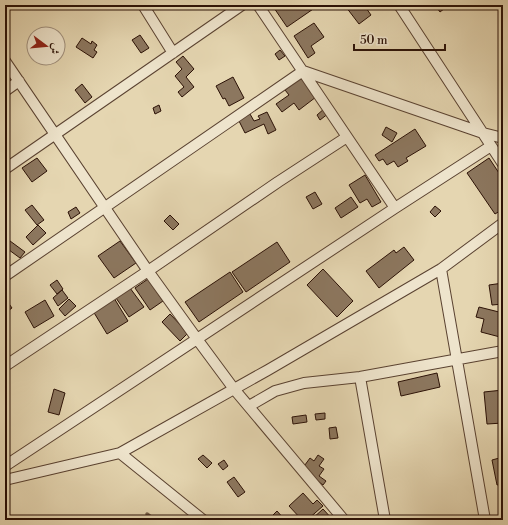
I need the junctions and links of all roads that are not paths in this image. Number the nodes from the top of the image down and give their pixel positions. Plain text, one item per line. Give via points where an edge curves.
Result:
1 (143, 5) edge
2 (242, 5) edge
3 (258, 5) edge
4 (399, 5) edge
5 (173, 53) junction
6 (5, 61) edge
7 (303, 71) junction
8 (19, 80) junction
9 (5, 91) edge
10 (482, 133) junction
11 (54, 134) junction
12 (347, 137) junction
13 (503, 138) edge
14 (491, 146) junction
15 (503, 164) edge
16 (5, 169) edge
17 (104, 207) junction
18 (395, 208) junction
19 (503, 223) edge
20 (440, 269) junction
21 (148, 271) junction
22 (5, 276) edge
23 (197, 339) junction
24 (503, 352) edge
25 (457, 359) junction
26 (5, 366) edge
27 (360, 376) junction
28 (234, 389) junction
29 (249, 406) junction
30 (120, 453) junction
31 (5, 466) edge
32 (5, 480) edge
33 (203, 520) edge
34 (344, 520) edge
35 (385, 520) edge
36 (485, 520) edge

1 - 5 street
2 - 5 street
3 - 7 street
4 - 10 street
5 - 11 street
6 - 8 street
7 - 10 street
7 - 12 street
7 - 17 street
8 - 9 street
8 - 11 street
10 - 13 street
10 - 14 street
11 - 16 street
11 - 17 street
12 - 18 street
12 - 21 street
14 - 15 street
14 - 18 street
17 - 21 street
17 - 22 street
18 - 23 street
19 - 20 street
20 - 25 street
20 - 28 street
21 - 23 street
21 - 26 street
23 - 28 street
23 - 31 street
24 - 25 street
25 - 27 street
25 - 36 street
27 - 29 street via 304,383 275,391
27 - 35 street
28 - 29 street
28 - 30 street
29 - 34 street
30 - 32 street
30 - 33 street

